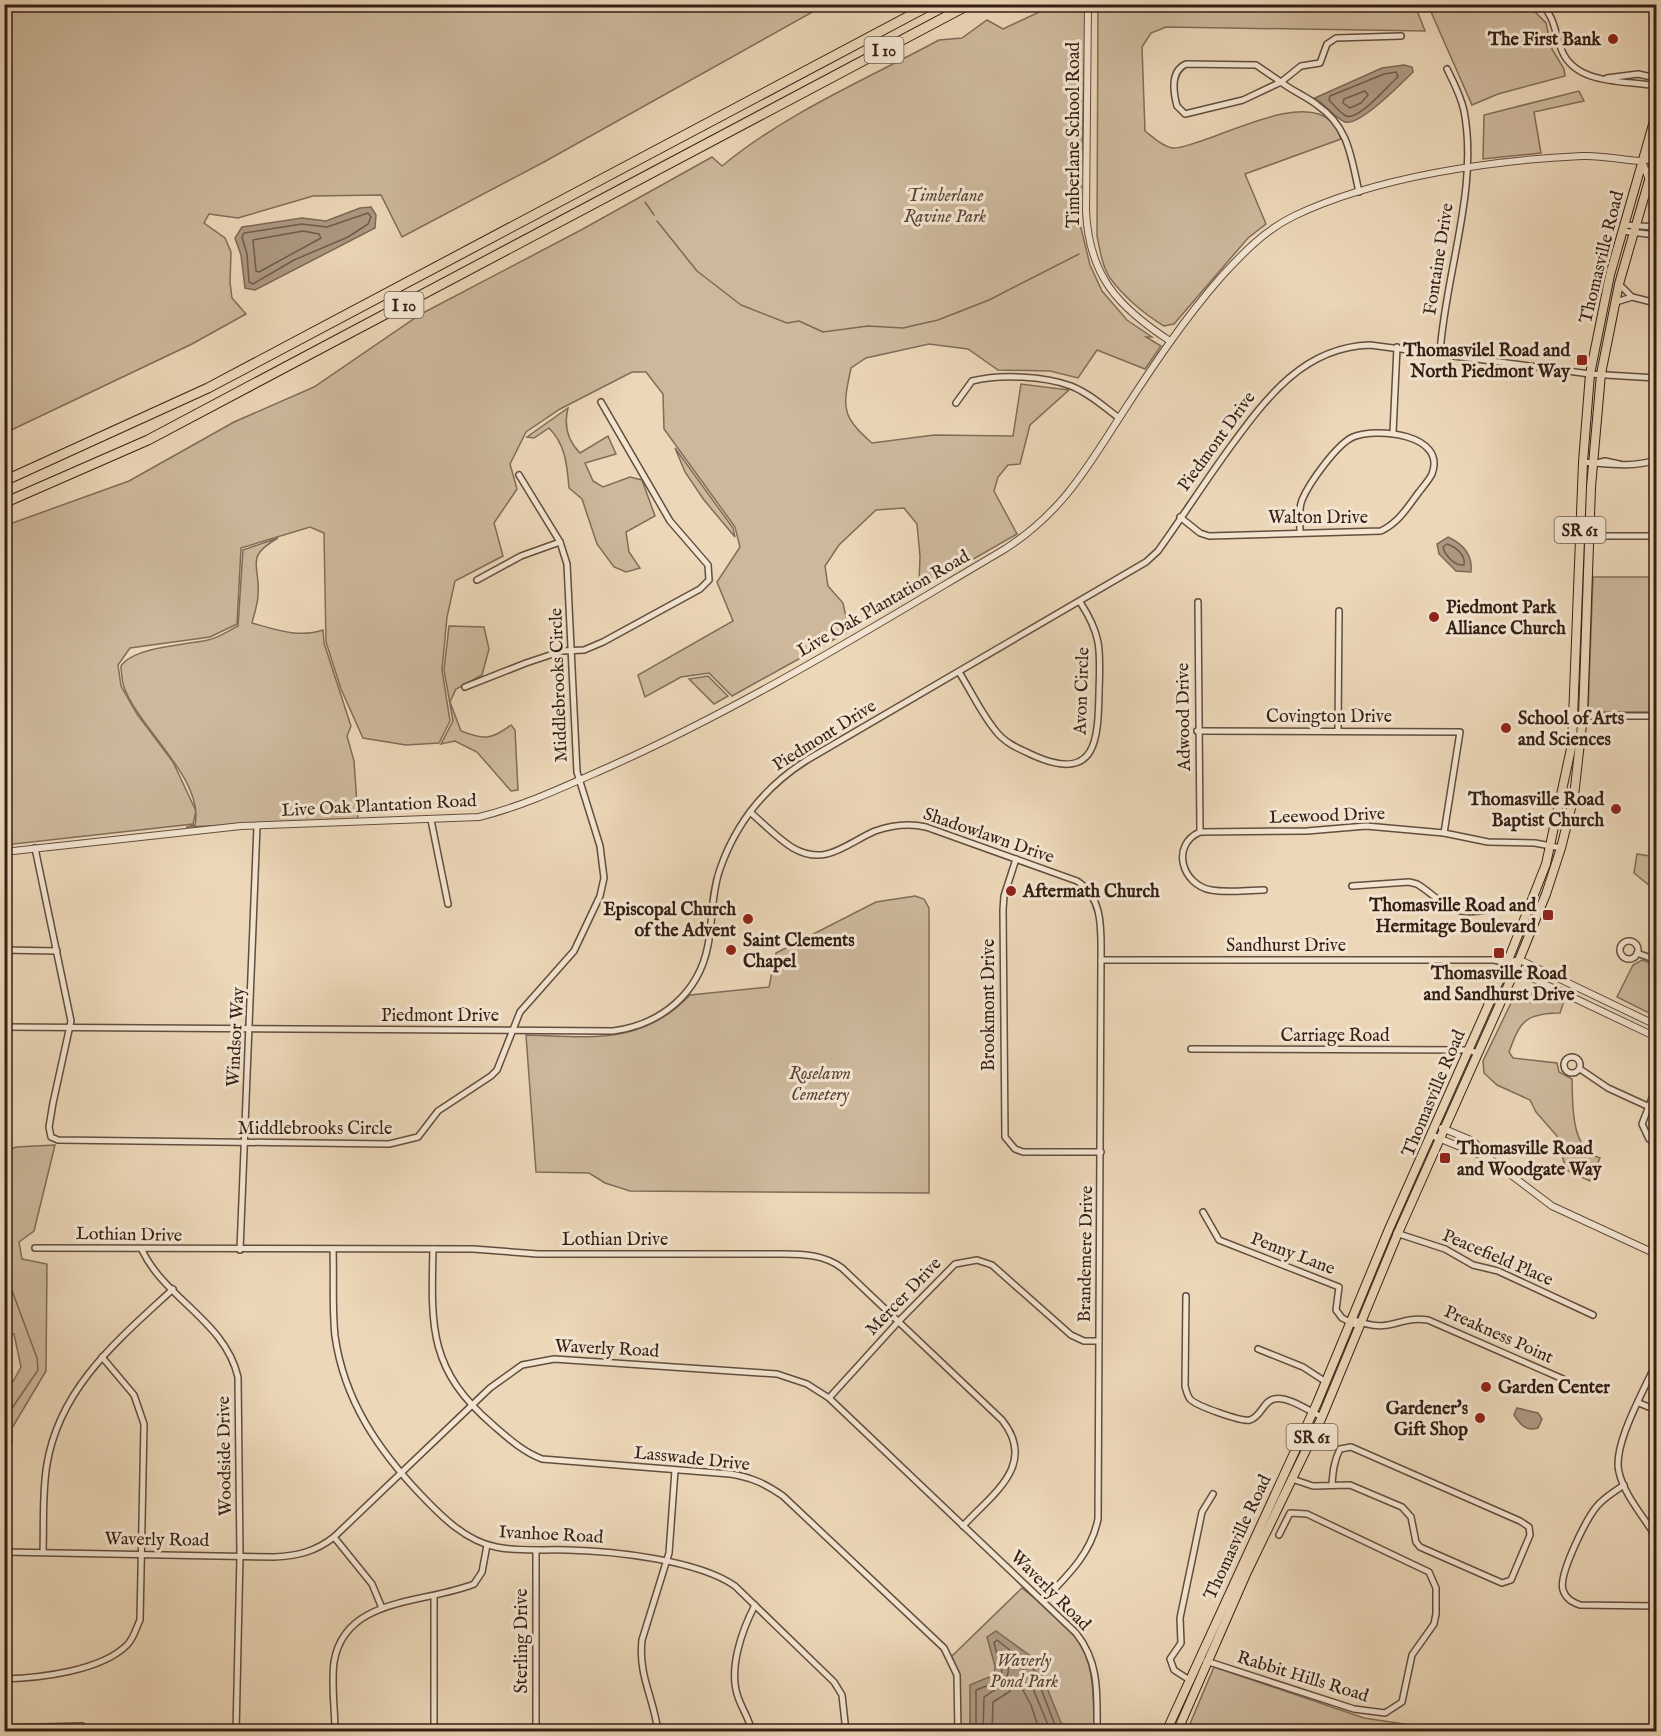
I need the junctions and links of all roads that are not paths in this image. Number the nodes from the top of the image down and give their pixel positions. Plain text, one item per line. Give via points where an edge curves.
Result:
1 (932, 4) edge
2 (970, 4) edge
3 (1088, 4) edge
4 (1542, 4) edge
5 (1401, 36) dead end
6 (1448, 69) dead end
7 (1606, 78) junction
8 (1656, 78) edge
9 (1281, 82) junction
10 (1656, 86) edge
11 (1656, 114) edge
12 (1656, 154) edge
13 (1642, 161) junction
14 (1466, 170) junction
15 (1649, 180) junction
16 (1359, 192) junction
17 (1656, 227) edge
18 (1623, 228) junction
19 (1633, 230) junction
20 (1656, 235) edge
21 (1619, 284) junction
22 (1632, 297) junction
23 (1604, 299) junction
24 (1616, 302) junction
25 (1656, 303) edge
26 (1170, 341) junction
27 (1397, 347) junction
28 (1440, 353) junction
29 (1590, 374) junction
30 (1601, 374) junction
31 (1656, 378) edge
32 (601, 402) dead end
33 (956, 403) dead end
34 (1119, 418) junction
35 (1393, 433) junction
36 (1656, 459) edge
37 (1583, 462) junction
38 (1595, 463) junction
39 (519, 475) dead end
40 (4, 481) edge
41 (4, 503) edge
42 (1180, 517) junction
43 (1300, 532) junction
44 (1579, 536) junction
45 (1590, 536) junction
46 (1656, 536) edge
47 (560, 542) junction
48 (477, 580) dead end
49 (1578, 585) junction
50 (1588, 585) junction
51 (1080, 602) junction
52 (1198, 603) dead end
53 (1339, 611) dead end
54 (1577, 645) junction
55 (1586, 645) junction
56 (571, 650) junction
57 (959, 672) junction
58 (465, 687) dead end
59 (1574, 716) junction
60 (1584, 716) junction
61 (1656, 716) edge
62 (1197, 731) junction
63 (1338, 731) junction
64 (579, 780) junction
65 (750, 812) junction
66 (431, 820) junction
67 (257, 826) junction
68 (1200, 832) junction
69 (1444, 833) junction
70 (1551, 846) junction
71 (34, 848) junction
72 (1561, 848) junction
73 (4, 852) edge
74 (1016, 859) junction
75 (1352, 886) dead end
76 (1264, 890) dead end
77 (1089, 892) joint
78 (448, 904) dead end
79 (1530, 909) junction
80 (4, 951) edge
81 (57, 951) junction
82 (1637, 953) dead end
83 (1101, 960) junction
84 (1520, 960) junction
85 (1656, 960) edge
86 (1507, 963) junction
87 (1515, 970) junction
88 (1656, 1025) edge
89 (4, 1027) edge
90 (71, 1027) junction
91 (249, 1029) junction
92 (511, 1030) junction
93 (1656, 1037) edge
94 (1191, 1050) dead end
95 (1467, 1050) junction
96 (1478, 1053) junction
97 (1580, 1069) dead end
98 (1656, 1088) edge
99 (1648, 1107) junction
100 (1656, 1110) edge
101 (1436, 1125) junction
102 (1445, 1129) junction
103 (1431, 1135) junction
104 (1441, 1139) junction
105 (245, 1143) junction
106 (1656, 1144) edge
107 (1101, 1152) junction
108 (1490, 1159) junction
109 (1203, 1212) dead end
110 (1389, 1229) junction
111 (1398, 1233) junction
112 (34, 1248) dead end
113 (333, 1249) junction
114 (433, 1249) junction
115 (142, 1250) junction
116 (240, 1250) junction
117 (1656, 1254) edge
118 (172, 1288) junction
119 (1186, 1296) dead end
120 (1593, 1315) dead end
121 (898, 1322) junction
122 (1355, 1322) junction
123 (1099, 1341) junction
124 (1258, 1349) dead end
125 (102, 1357) junction
126 (1656, 1363) edge
127 (1563, 1379) dead end
128 (1326, 1382) junction
129 (829, 1398) junction
130 (1639, 1403) junction
131 (471, 1406) junction
132 (1656, 1410) edge
133 (1313, 1413) junction
134 (1322, 1417) junction
135 (675, 1470) junction
136 (400, 1473) junction
137 (1283, 1474) junction
138 (1292, 1479) junction
139 (1332, 1484) junction
140 (1624, 1485) junction
141 (1213, 1494) dead end
142 (963, 1526) junction
143 (1279, 1535) dead end
144 (334, 1537) junction
145 (1254, 1537) junction
146 (1656, 1537) edge
147 (1262, 1541) junction
148 (487, 1545) junction
149 (536, 1550) junction
150 (4, 1551) edge
151 (43, 1552) junction
152 (142, 1554) junction
153 (240, 1556) junction
154 (667, 1563) junction
155 (434, 1596) junction
156 (1227, 1596) junction
157 (1235, 1600) junction
158 (1043, 1601) junction
159 (755, 1605) junction
160 (1656, 1606) edge
161 (382, 1608) junction
162 (1199, 1658) junction
163 (1208, 1661) junction
164 (4, 1679) edge
165 (1190, 1680) junction
166 (1198, 1684) junction
167 (82, 1726) dead end
168 (4, 1728) edge
169 (236, 1731) edge
170 (335, 1731) edge
171 (434, 1731) edge
172 (536, 1731) edge
173 (658, 1731) edge
174 (752, 1731) edge
175 (846, 1731) edge
176 (958, 1731) edge
177 (1097, 1731) edge
178 (1166, 1731) edge
179 (1177, 1731) edge

1 - 40 highway, I 10 via 208,388
2 - 41 highway, I 10 via 148,440
3 - 26 street, Timberlane School Road via 1086,211 1092,252 1118,300 1133,316
4 - 7 street via 1552,18 1567,60 1581,72
5 - 9 street via 1336,38 1327,44 1320,63 1301,66
6 - 14 street, Fontaine Drive via 1463,109
7 - 8 street via 1638,74
7 - 10 street via 1617,83
9 - 9 street via 1256,65 1186,64 1175,76 1175,100 1182,113 1193,114 1263,93
9 - 16 street via 1318,105 1341,128 1348,141
11 - 13 main road, Thomasville Road / SR 61
12 - 13 street
12 - 15 main road, Thomasville Road / SR 61
13 - 14 street, Live Oak Plantation Road via 1572,157
13 - 15 street
13 - 18 main road, Thomasville Road / SR 61
14 - 16 street, Live Oak Plantation Road
14 - 28 street, Fontaine Drive
15 - 19 main road, Thomasville Road / SR 61
16 - 26 street, Live Oak Plantation Road via 1301,213 1269,231 1227,270
17 - 19 street
18 - 19 street
18 - 23 main road, Thomasville Road / SR 61
19 - 20 street
19 - 21 main road, Thomasville Road / SR 61
21 - 22 street
21 - 24 main road, Thomasville Road / SR 61
22 - 24 street
22 - 25 street
23 - 24 main road
23 - 29 main road, Thomasville Road / SR 61
24 - 30 main road, Thomasville Road / SR 61
26 - 34 street, Live Oak Plantation Road
27 - 28 street, Piedmont Drive
27 - 35 street
27 - 42 street, Piedmont Drive via 1343,349 1311,362 1286,379 1258,408
28 - 29 street, Piedmont Drive
29 - 30 street, Piedmont Drive
29 - 37 main road, Thomasville Road / SR 61
30 - 31 street, Piedmont Drive
30 - 38 main road, Thomasville Road / SR 61
32 - 56 street via 670,521 704,559 710,576 700,590 622,633 584,650
33 - 34 street via 972,381 1040,380 1071,386
34 - 64 street, Live Oak Plantation Road via 1066,498 1019,540 728,710
35 - 43 street via 1356,436 1344,442 1302,502
35 - 43 street, Walton Drive via 1420,441 1431,455 1432,471 1400,518 1381,531
36 - 38 street via 1638,465
37 - 38 street
37 - 44 main road, Thomasville Road / SR 61
38 - 45 main road, Thomasville Road / SR 61
39 - 47 street, Middlebrooks Circle
42 - 43 street, Walton Drive via 1204,535
42 - 51 street, Piedmont Drive via 1154,556
44 - 45 street
44 - 49 main road, Thomasville Road / SR 61
45 - 46 street
45 - 50 main road, Thomasville Road / SR 61
47 - 48 street via 521,556
47 - 56 street, Middlebrooks Circle via 569,578
49 - 50 main road
49 - 54 main road, Thomasville Road / SR 61
50 - 55 main road, Thomasville Road / SR 61
51 - 57 street, Piedmont Drive
51 - 57 street, Avon Circle via 1095,628 1100,658 1097,735 1092,751 1079,762 1051,762 1008,743 996,732
52 - 62 street, Adwood Drive
53 - 63 street
54 - 55 main road
54 - 59 main road, Thomasville Road / SR 61
55 - 60 main road, Thomasville Road / SR 61
56 - 58 street
56 - 64 street, Middlebrooks Circle
57 - 65 street, Piedmont Drive via 792,770
59 - 60 street
59 - 70 main road, Thomasville Road / SR 61
60 - 61 street
60 - 72 main road, Thomasville Road / SR 61 via 1574,796
62 - 63 street, Covington Drive
62 - 68 street, Adwood Drive
63 - 69 street, Covington Drive via 1460,732
64 - 66 street, Live Oak Plantation Road via 488,814
64 - 92 street, Middlebrooks Circle via 601,853 604,878 600,896 574,951 524,1006
65 - 74 street, Shadowlawn Drive via 794,848 814,855 835,854 877,831 908,825 926,827
65 - 92 street, Piedmont Drive via 719,870 701,968 677,1003 654,1019 623,1029
66 - 67 street, Live Oak Plantation Road
66 - 78 street
67 - 71 street, Live Oak Plantation Road
67 - 91 street, Windsor Way
68 - 69 street, Leewood Drive via 1366,826
68 - 76 street via 1188,841 1182,855 1182,865 1191,878 1210,890
69 - 70 street, Leewood Drive via 1488,842
70 - 72 street, Leewood Drive
70 - 79 main road, Thomasville Road / SR 61
71 - 73 street, Live Oak Plantation Road
71 - 81 street, Middlebrooks Circle
72 - 84 main road, Thomasville Road / SR 61
74 - 77 street, Shadowlawn Drive via 1077,881
74 - 107 street, Brookmont Drive via 1003,910 1003,1129 1008,1143 1023,1152
75 - 79 street via 1409,882 1460,910 1480,911 1510,903
77 - 83 street, Brandemere Drive via 1098,908
79 - 86 main road, Thomasville Road / SR 61
80 - 81 street
81 - 90 street, Middlebrooks Circle
82 - 85 street
83 - 86 street, Sandhurst Drive
83 - 107 street, Brandemere Drive
84 - 86 street
84 - 87 main road, Thomasville Road / SR 61
84 - 88 street
86 - 87 street
86 - 95 main road, Thomasville Road / SR 61
87 - 93 street
87 - 96 main road, Thomasville Road / SR 61
89 - 90 street, Piedmont Drive
90 - 91 street, Piedmont Drive
90 - 105 street, Middlebrooks Circle via 53,1103 49,1127 52,1138 128,1143
91 - 92 street, Piedmont Drive
91 - 105 street, Windsor Way
92 - 105 street, Middlebrooks Circle via 500,1065 491,1076 438,1111 415,1139 389,1144
94 - 95 street, Carriage Road
95 - 96 street, Carriage Road
95 - 101 main road, Thomasville Road / SR 61
96 - 102 main road, Thomasville Road / SR 61
97 - 99 street
98 - 99 street
99 - 100 street
99 - 106 street via 1642,1124
101 - 102 street
101 - 103 main road, Thomasville Road / SR 61
102 - 104 main road, Thomasville Road / SR 61
102 - 108 street via 1473,1141
103 - 104 street
103 - 110 main road, Thomasville Road / SR 61
104 - 108 street
104 - 111 main road, Thomasville Road / SR 61
105 - 116 street, Windsor Way
107 - 123 street, Brandemere Drive
108 - 117 street via 1552,1206
109 - 122 street, Penny Lane via 1219,1240 1339,1287 1336,1310 1342,1318
110 - 111 street, Peacefield Place
110 - 122 main road, Thomasville Road / SR 61
111 - 120 street, Peacefield Place via 1445,1249 1473,1265 1498,1271
111 - 122 main road, Thomasville Road / SR 61
112 - 115 street, Lothian Drive
113 - 114 street, Lothian Drive
113 - 116 street, Lothian Drive
113 - 136 street, Ivanhoe Road via 335,1335 346,1380 373,1439
114 - 121 street, Lothian Drive via 538,1254 808,1255 842,1268
114 - 131 street, Lasswade Drive via 436,1341 442,1364
115 - 116 street, Lothian Drive
115 - 118 street, Woodside Drive
118 - 125 street
118 - 153 street, Woodside Drive via 212,1328 235,1367
119 - 133 street via 1185,1386 1190,1398 1245,1420 1254,1418 1265,1404 1275,1399
121 - 123 street, Mercer Drive via 955,1264 976,1260 999,1269 1078,1340
121 - 129 street, Mercer Drive
121 - 142 street, Lothian Drive via 1002,1420 1014,1440 1017,1453 1013,1469
122 - 127 street, Preakness Point via 1384,1327 1411,1319 1428,1320
122 - 128 main road, Thomasville Road / SR 61
122 - 134 main road, Thomasville Road / SR 61
123 - 158 street, Brandemere Drive via 1096,1528 1080,1561
124 - 128 street via 1303,1367
125 - 151 street via 73,1394 56,1428 46,1467
125 - 152 street via 134,1395 144,1424
126 - 130 street
128 - 133 main road, Thomasville Road / SR 61
129 - 131 street, Waverly Road via 807,1384 777,1374 554,1359 512,1370
129 - 142 street, Waverly Road
130 - 132 street
130 - 140 street via 1618,1454 1618,1472
131 - 135 street, Lasswade Drive via 517,1445 542,1459
131 - 136 street, Waverly Road
133 - 134 street
133 - 137 main road, Thomasville Road / SR 61
134 - 138 main road, Thomasville Road / SR 61
135 - 154 street
135 - 176 street, Lasswade Drive via 751,1478 770,1486 792,1504 944,1648 957,1675
136 - 144 street, Waverly Road
136 - 148 street, Ivanhoe Road via 446,1520
137 - 138 main road
137 - 145 main road, Thomasville Road / SR 61
138 - 139 street via 1313,1486
138 - 147 main road, Thomasville Road / SR 61
139 - 139 street via 1350,1485 1402,1507 1411,1517 1420,1547 1502,1583 1511,1580 1530,1535 1529,1527 1520,1521 1351,1447 1340,1449
140 - 146 street
140 - 160 street via 1603,1500 1588,1519 1563,1576 1563,1591 1569,1600 1580,1605
141 - 165 street via 1202,1512 1180,1618 1181,1643 1170,1659 1174,1670
142 - 158 street, Waverly Road
143 - 163 street, Rabbit Hills Road via 1290,1513 1307,1515 1429,1572 1436,1588 1437,1614 1412,1655 1402,1702 1385,1713 1354,1709
144 - 153 street, Waverly Road via 298,1555
144 - 161 street via 372,1584
145 - 147 main road
145 - 156 main road, Thomasville Road / SR 61
147 - 157 main road, Thomasville Road / SR 61
148 - 149 street, Ivanhoe Road
148 - 155 street via 477,1582
149 - 154 street, Ivanhoe Road via 603,1551
149 - 172 street, Sterling Drive
150 - 151 street, Waverly Road
151 - 152 street, Waverly Road
152 - 153 street, Waverly Road
152 - 164 street via 140,1620 126,1645 116,1654 65,1672
153 - 169 street, Woodside Drive
154 - 159 street, Ivanhoe Road via 718,1575
154 - 173 street via 640,1654
155 - 161 street
155 - 171 street
156 - 157 main road
156 - 162 main road, Thomasville Road / SR 61
157 - 163 main road, Thomasville Road / SR 61
158 - 177 street, Waverly Road via 1091,1654 1097,1680
159 - 174 street via 738,1651 736,1672 737,1695
159 - 175 street, Ivanhoe Road via 834,1682 842,1695
161 - 170 street via 347,1630 339,1647 334,1663
162 - 163 street, Rabbit Hills Road
162 - 165 main road, Thomasville Road / SR 61
163 - 166 main road, Thomasville Road / SR 61
165 - 166 street
165 - 178 main road, Thomasville Road / SR 61
166 - 179 main road, Thomasville Road / SR 61
167 - 168 street

